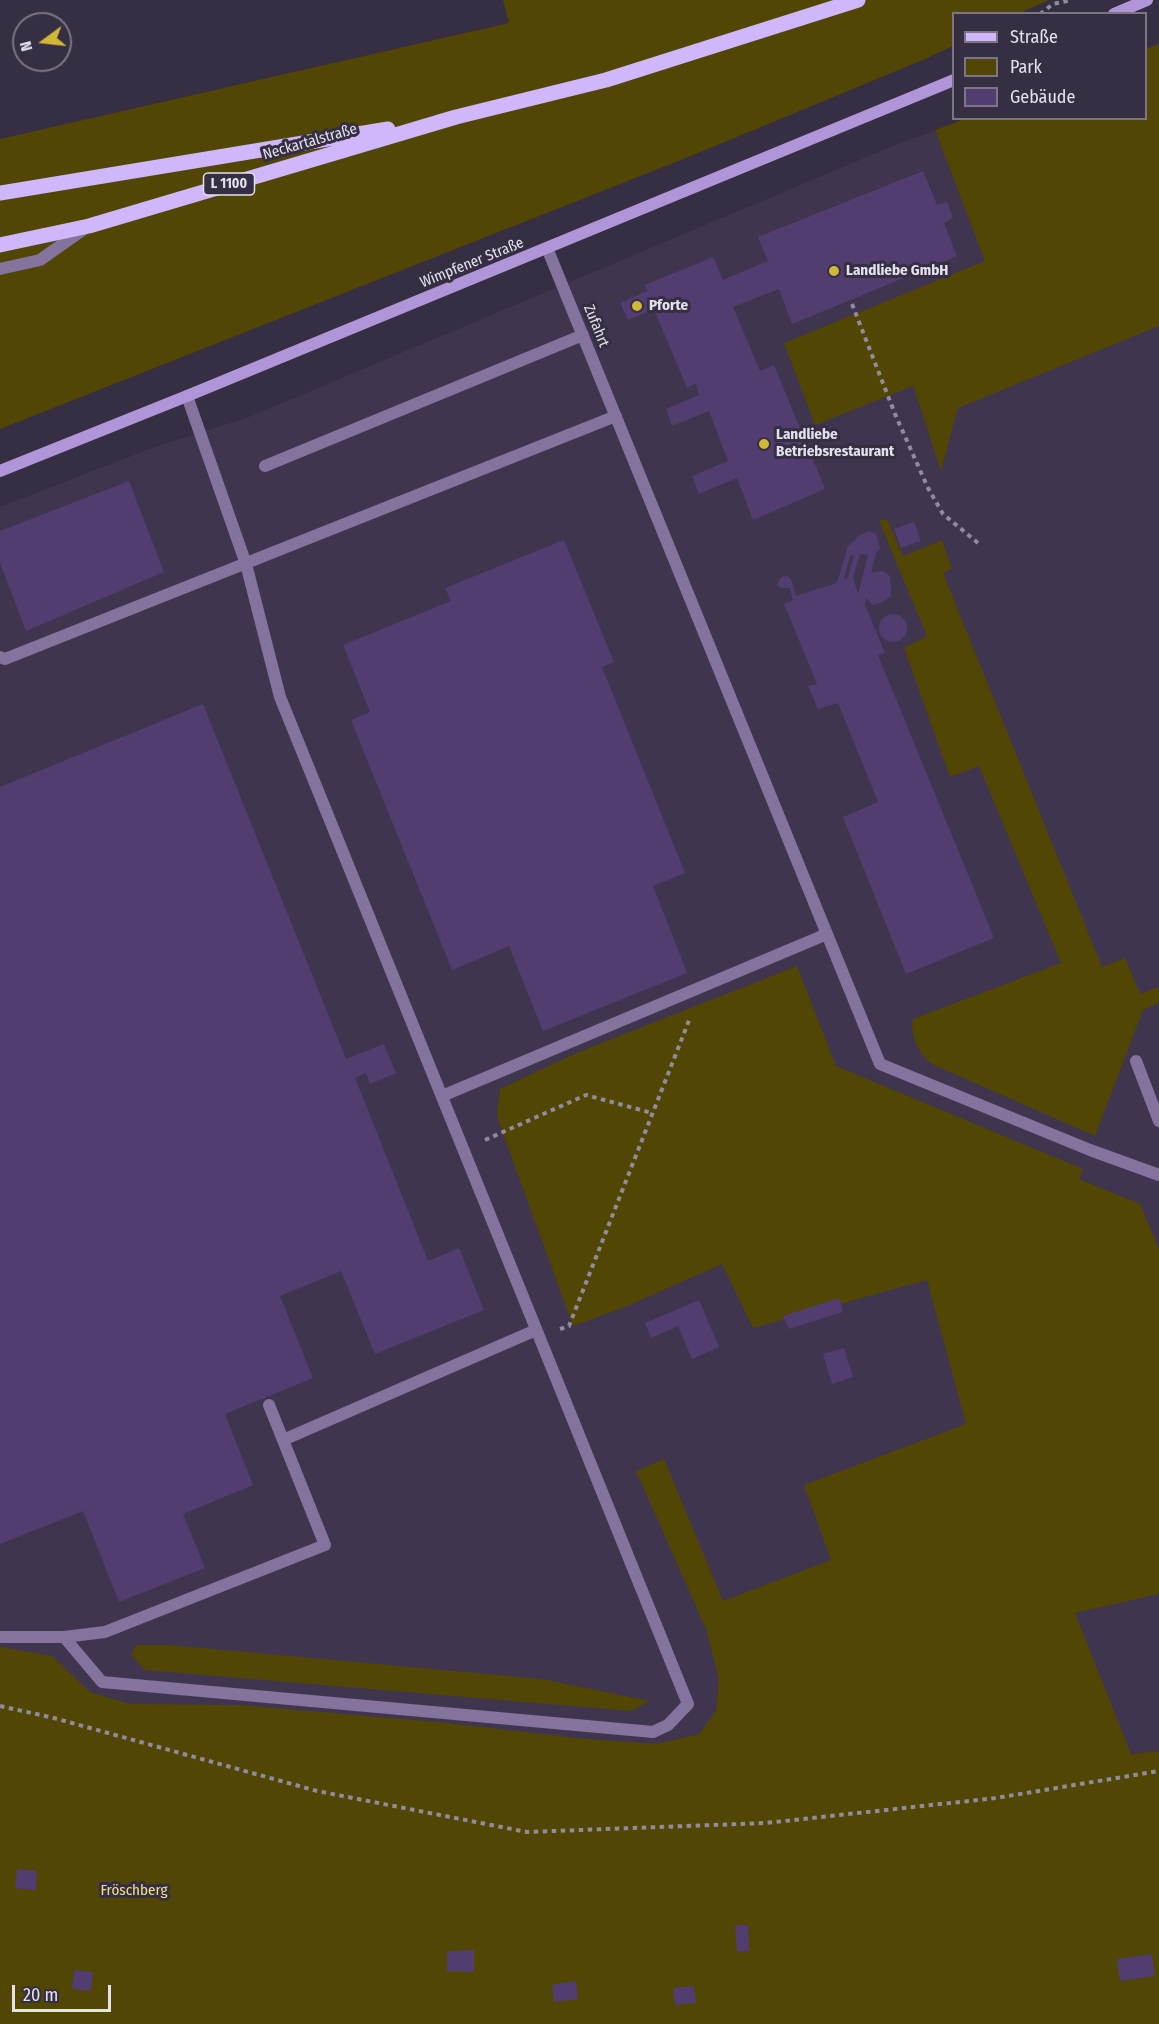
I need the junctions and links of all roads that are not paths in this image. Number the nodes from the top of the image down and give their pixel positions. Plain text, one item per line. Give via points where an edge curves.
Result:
1 (858, 0) edge
2 (1147, 0) edge
3 (1119, 12) edge
4 (952, 81) edge
5 (456, 117) junction
6 (0, 193) edge
7 (89, 225) junction
8 (0, 245) edge
9 (547, 248) junction
10 (0, 269) edge
11 (583, 336) junction
12 (188, 396) junction
13 (616, 416) junction
14 (265, 466) dead end
15 (0, 471) edge
16 (246, 564) junction
17 (0, 657) edge
18 (827, 934) junction
19 (1136, 1061) dead end
20 (441, 1096) junction
21 (1159, 1121) edge
22 (1159, 1175) edge
23 (537, 1333) junction
24 (269, 1405) dead end
25 (283, 1440) junction
26 (0, 1637) edge
27 (64, 1637) junction

1 - 5 main road, Neckartalstraße / L 1100 via 606,80
2 - 3 street
4 - 9 street, Wimpfener Straße
5 - 6 main road, Neckartalstraße / L 1100
5 - 7 main road, Neckartalstraße / L 1100
7 - 8 main road, Neckartalstraße / L 1100
7 - 10 lane via 40,260
9 - 11 lane, Zufahrt
9 - 12 street, Wimpfener Straße
11 - 13 lane, Zufahrt
11 - 14 lane
12 - 15 street, Wimpfener Straße
12 - 16 lane
13 - 16 lane
13 - 18 lane, Zufahrt
16 - 17 lane via 5,659
16 - 20 lane via 280,697
18 - 20 lane
18 - 22 lane, Zufahrt via 880,1064
19 - 21 lane
20 - 23 lane
23 - 25 lane
23 - 27 lane via 688,1704 668,1725 653,1732 102,1682
24 - 25 lane
25 - 27 lane via 325,1545 105,1632
26 - 27 lane

